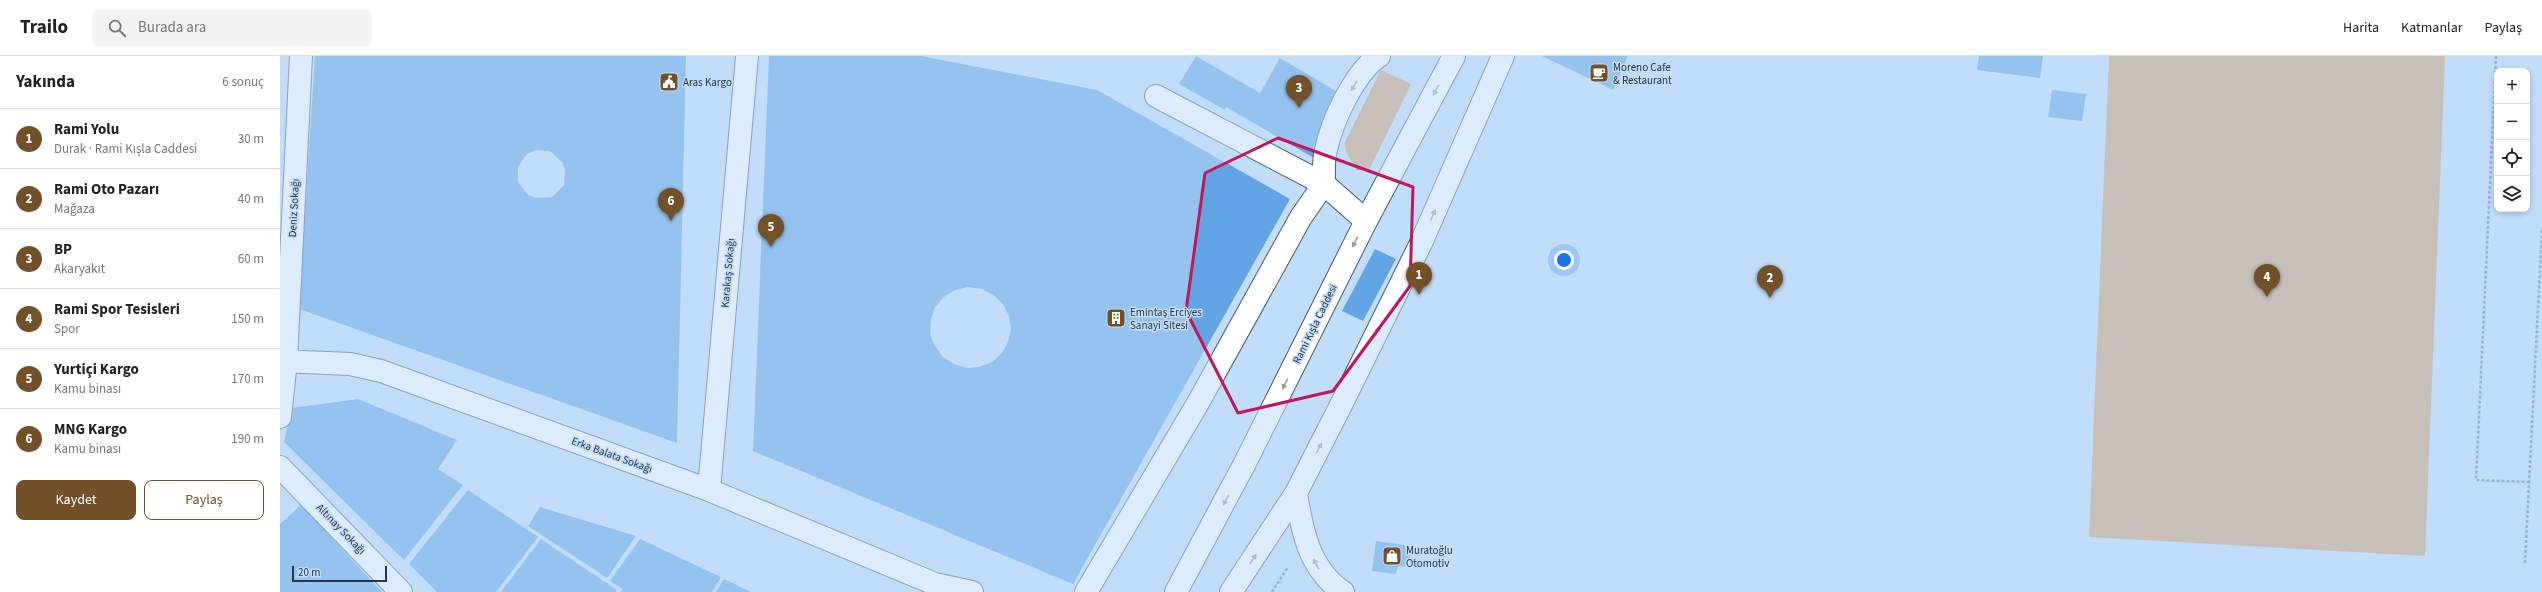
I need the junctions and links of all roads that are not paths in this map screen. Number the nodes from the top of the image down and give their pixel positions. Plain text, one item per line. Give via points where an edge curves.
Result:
1 (301, 56) edge
2 (747, 56) edge
3 (1379, 56) edge
4 (1454, 56) edge
5 (1503, 56) edge
6 (1156, 96) dead end
7 (1324, 184) junction
8 (1366, 221) junction
9 (283, 361) edge
10 (280, 417) edge
11 (280, 467) edge
12 (709, 490) junction
13 (1296, 493) junction
14 (941, 588) edge
15 (401, 592) edge
16 (972, 592) edge
17 (1086, 592) edge
18 (1176, 592) edge
19 (1231, 592) edge
20 (1343, 592) edge

1 - 9 street, Deniz Sokağı
2 - 12 street, Karakaş Sokağı
3 -> 7 street via 1355,83 1336,116 1326,150
4 -> 8 street, Rami Kışla Caddesi
13 -> 5 street via 1421,243
6 - 7 street
7 - 8 street
7 - 17 street via 1301,217 1198,403
8 -> 18 street, Rami Kışla Caddesi via 1246,463
9 - 10 street, Deniz Sokağı
9 - 12 street, Erka Balata Sokağı via 350,364 381,371
11 - 15 street, Altınay Sokağı
12 - 14 street, Erka Balata Sokağı
19 -> 13 street
20 -> 13 street via 1321,572 1307,548
14 - 16 street, Erka Balata Sokağı

